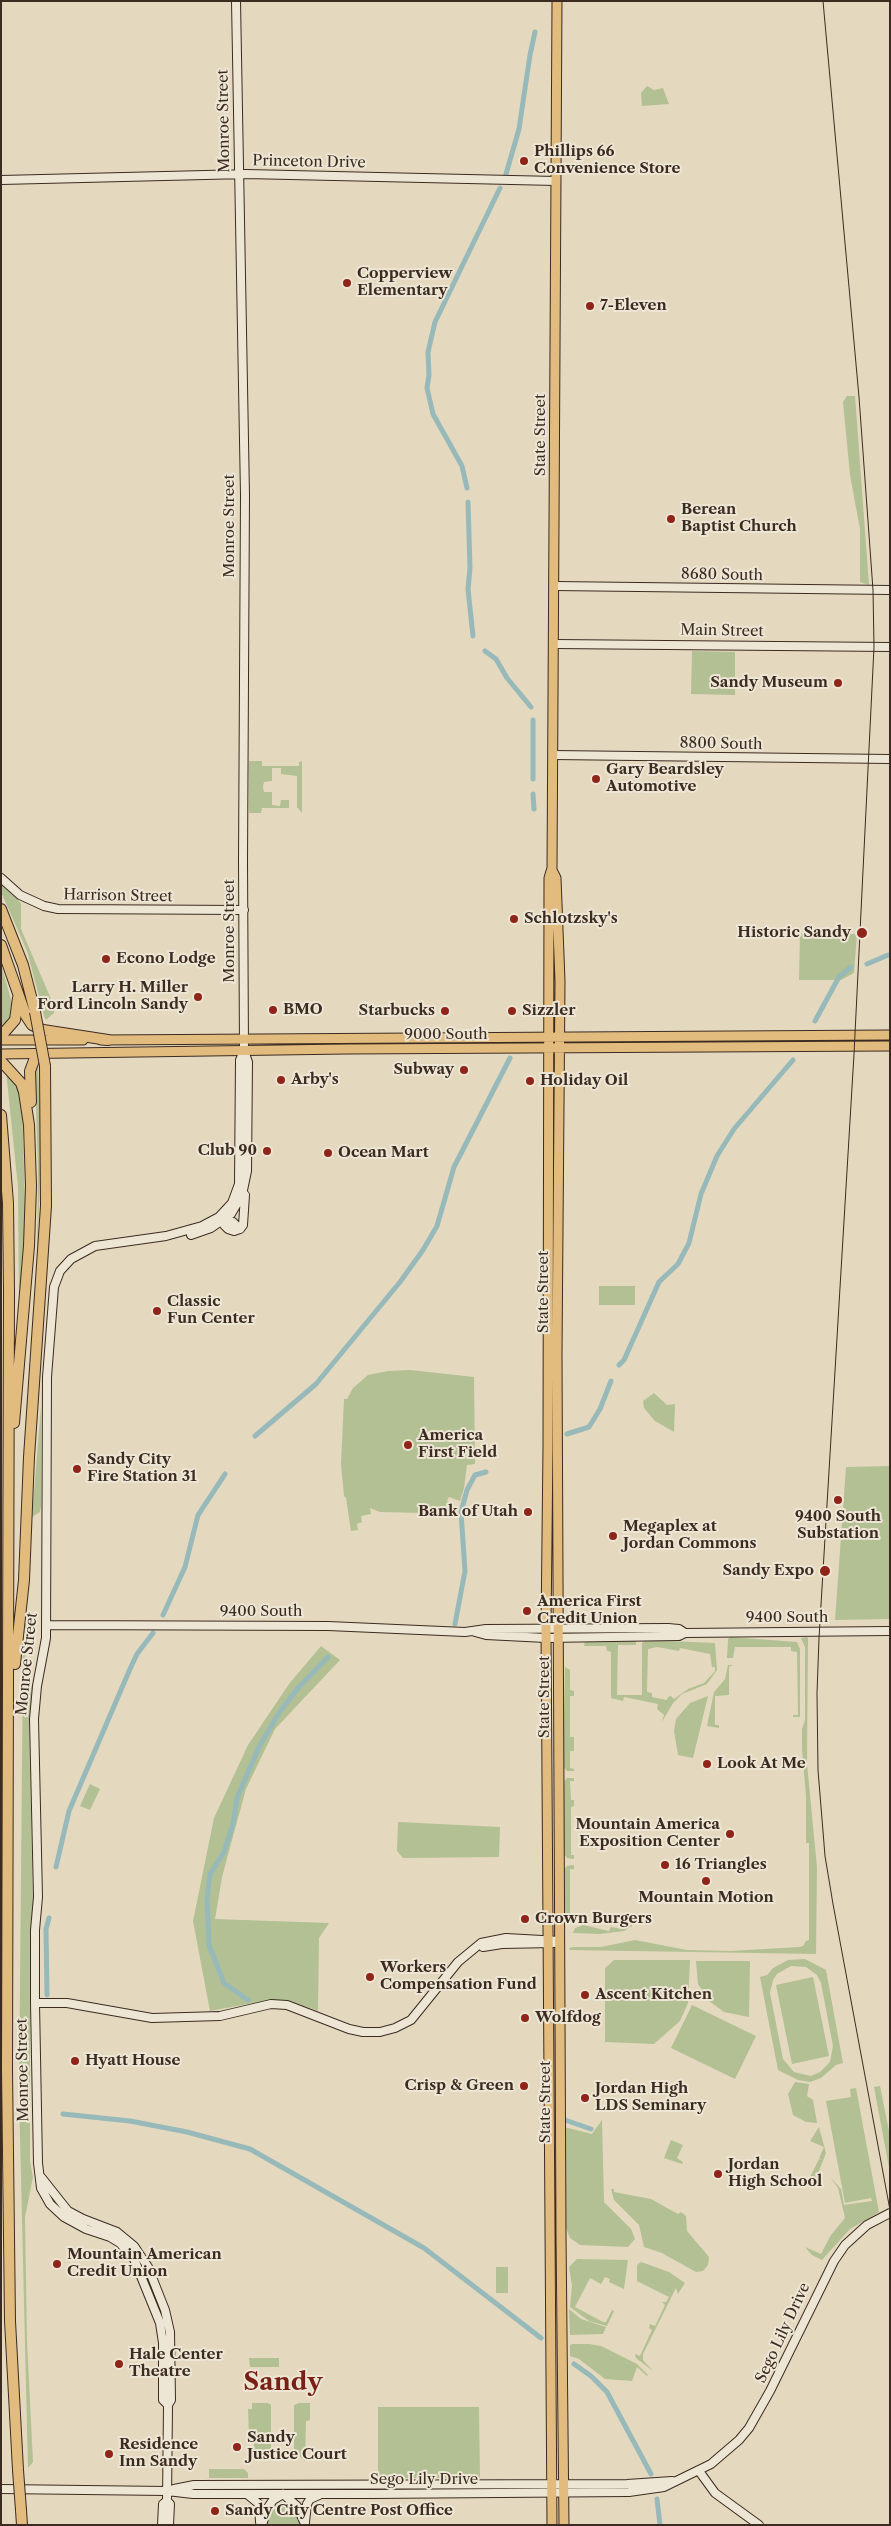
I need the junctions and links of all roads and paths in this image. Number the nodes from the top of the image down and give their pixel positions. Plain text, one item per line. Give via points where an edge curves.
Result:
1 (236, 1) edge
2 (557, 1) edge
3 (239, 175) junction
4 (1, 180) edge
5 (556, 181) junction
6 (554, 586) junction
7 (890, 590) edge
8 (554, 644) junction
9 (890, 647) edge
10 (553, 755) junction
11 (890, 759) edge
12 (552, 870) junction
13 (1, 878) edge
14 (1, 910) edge
15 (244, 910) junction
16 (1, 945) edge
17 (18, 994) junction
18 (890, 1035) edge
19 (814, 1036) junction
20 (751, 1037) junction
21 (1, 1038) edge
22 (244, 1038) junction
23 (549, 1038) junction
24 (560, 1038) junction
25 (108, 1040) junction
26 (839, 1046) junction
27 (890, 1046) edge
28 (704, 1047) junction
29 (560, 1048) junction
30 (548, 1049) junction
31 (244, 1051) junction
32 (1, 1054) edge
33 (36, 1054) junction
34 (1, 1061) edge
35 (1, 1115) edge
36 (30, 1125) junction
37 (246, 1171) junction
38 (238, 1191) junction
39 (224, 1220) junction
40 (166, 1236) junction
41 (8, 1478) junction
42 (46, 1625) junction
43 (890, 1631) edge
44 (546, 1633) junction
45 (559, 1633) junction
46 (10, 1735) junction
47 (560, 1941) junction
48 (549, 1942) junction
49 (35, 2003) junction
50 (550, 2134) junction
51 (560, 2158) junction
52 (890, 2213) edge
53 (890, 2218) edge
54 (862, 2230) junction
55 (699, 2471) junction
56 (267, 2485) junction
57 (300, 2485) junction
58 (552, 2488) junction
59 (565, 2488) junction
60 (1, 2489) edge
61 (167, 2491) junction
62 (246, 2494) junction
63 (283, 2494) junction
64 (322, 2494) junction
65 (167, 2501) junction
66 (305, 2524) edge
67 (22, 2525) edge
68 (162, 2525) edge
69 (169, 2525) edge
70 (261, 2525) edge
71 (552, 2525) edge
72 (564, 2525) edge
73 (758, 2525) edge

1 - 3 street, Monroe Street
2 - 5 main road, State Street
3 - 4 street, Princeton Drive
3 - 5 street, Princeton Drive
3 - 15 street, Monroe Street via 245,495
5 - 6 main road, State Street
6 - 7 street, 8680 South
6 - 8 main road, State Street
8 - 9 street, Main Street
8 - 10 main road, State Street
10 - 11 street, 8800 South
10 - 12 main road, State Street
12 - 23 main road, State Street via 549,878
12 - 24 main road, State Street via 556,878
13 - 15 street, Harrison Street via 25,898 58,909
14 - 46 highway, bridge via 23,964 36,1012 45,1066 46,1206 24,1580
15 - 22 street, Monroe Street
16 - 17 highway
17 - 21 highway via 15,1020
17 - 25 highway via 28,1020 35,1028
18 - 19 main road, 9000 South
19 - 20 main road, 9000 South
19 - 26 main road
20 - 24 main road, 9000 South
20 - 28 main road via 731,1042 707,1042
21 - 25 main road, 9000 South
22 - 23 main road, 9000 South
22 - 25 main road, 9000 South
22 - 31 street, Monroe Street
23 - 24 main road, 9000 South
23 - 30 main road, State Street
24 - 29 main road, State Street
26 - 27 main road, 9000 South
26 - 28 main road, 9000 South
28 - 29 main road, 9000 South
29 - 30 main road, 9000 South
29 - 45 main road, State Street
30 - 31 main road, 9000 South
30 - 44 main road, State Street
31 - 33 main road, 9000 South
31 - 37 street, Monroe Street via 248,1060
31 - 38 street, Monroe Street via 240,1060
32 - 33 main road, 9000 South
33 - 36 highway via 30,1071
34 - 36 highway via 21,1083
35 - 41 highway via 8,1213
36 - 41 highway via 29,1246
37 - 39 street, Monroe Street via 238,1203
37 - 39 street via 243,1225 240,1229 233,1222
38 - 39 street
38 - 40 street, Monroe Street via 228,1208 214,1220
39 - 40 street, Monroe Street via 199,1233
40 - 42 street, Monroe Street via 85,1250 67,1263 55,1282 46,1398
41 - 46 highway
42 - 44 street, 9400 South via 328,1626 475,1632 486,1628
42 - 49 street, Monroe Street via 34,1719 38,1885
43 - 45 street, 9400 South via 685,1633 679,1636
44 - 45 street, 9400 South
44 - 48 main road, State Street
45 - 47 main road, State Street
46 - 67 highway, bridge via 7,2069 10,2321
47 - 48 street
47 - 51 main road, State Street
48 - 49 street via 496,1939 481,1943 458,1962 411,2020 380,2032 349,2029 287,2005 271,2004 220,2016 152,2018 66,2003
48 - 50 main road, State Street
49 - 61 street, Monroe Street via 38,2163 41,2177 68,2211 129,2241 144,2260 165,2310 170,2332 171,2400 168,2405
50 - 51 main road via 555,2138
50 - 58 main road, State Street
51 - 59 main road, State Street
52 - 54 street, Sego Lily Drive via 867,2224
53 - 54 street, Sego Lily Drive
54 - 55 street, Sego Lily Drive via 834,2260 749,2428 725,2452
55 - 59 street, Sego Lily Drive via 664,2487 644,2491
55 - 73 street via 715,2493
56 - 57 street, Sego Lily Drive
56 - 61 street, Sego Lily Drive via 194,2485
56 - 63 street
57 - 58 street, Sego Lily Drive
57 - 63 street
58 - 59 street, Sego Lily Drive
58 - 64 street, Sego Lily Drive
58 - 71 main road, State Street
59 - 72 main road, State Street
60 - 61 street, Sego Lily Drive
61 - 62 street, Sego Lily Drive
61 - 65 street, Monroe Street
62 - 63 street, Sego Lily Drive
62 - 70 street via 256,2498 260,2504
63 - 64 street, Sego Lily Drive
63 - 66 street via 297,2506
63 - 70 street via 266,2509
64 - 66 street via 310,2499
65 - 68 street, Monroe Street via 163,2504
65 - 69 street, Monroe Street via 170,2504

